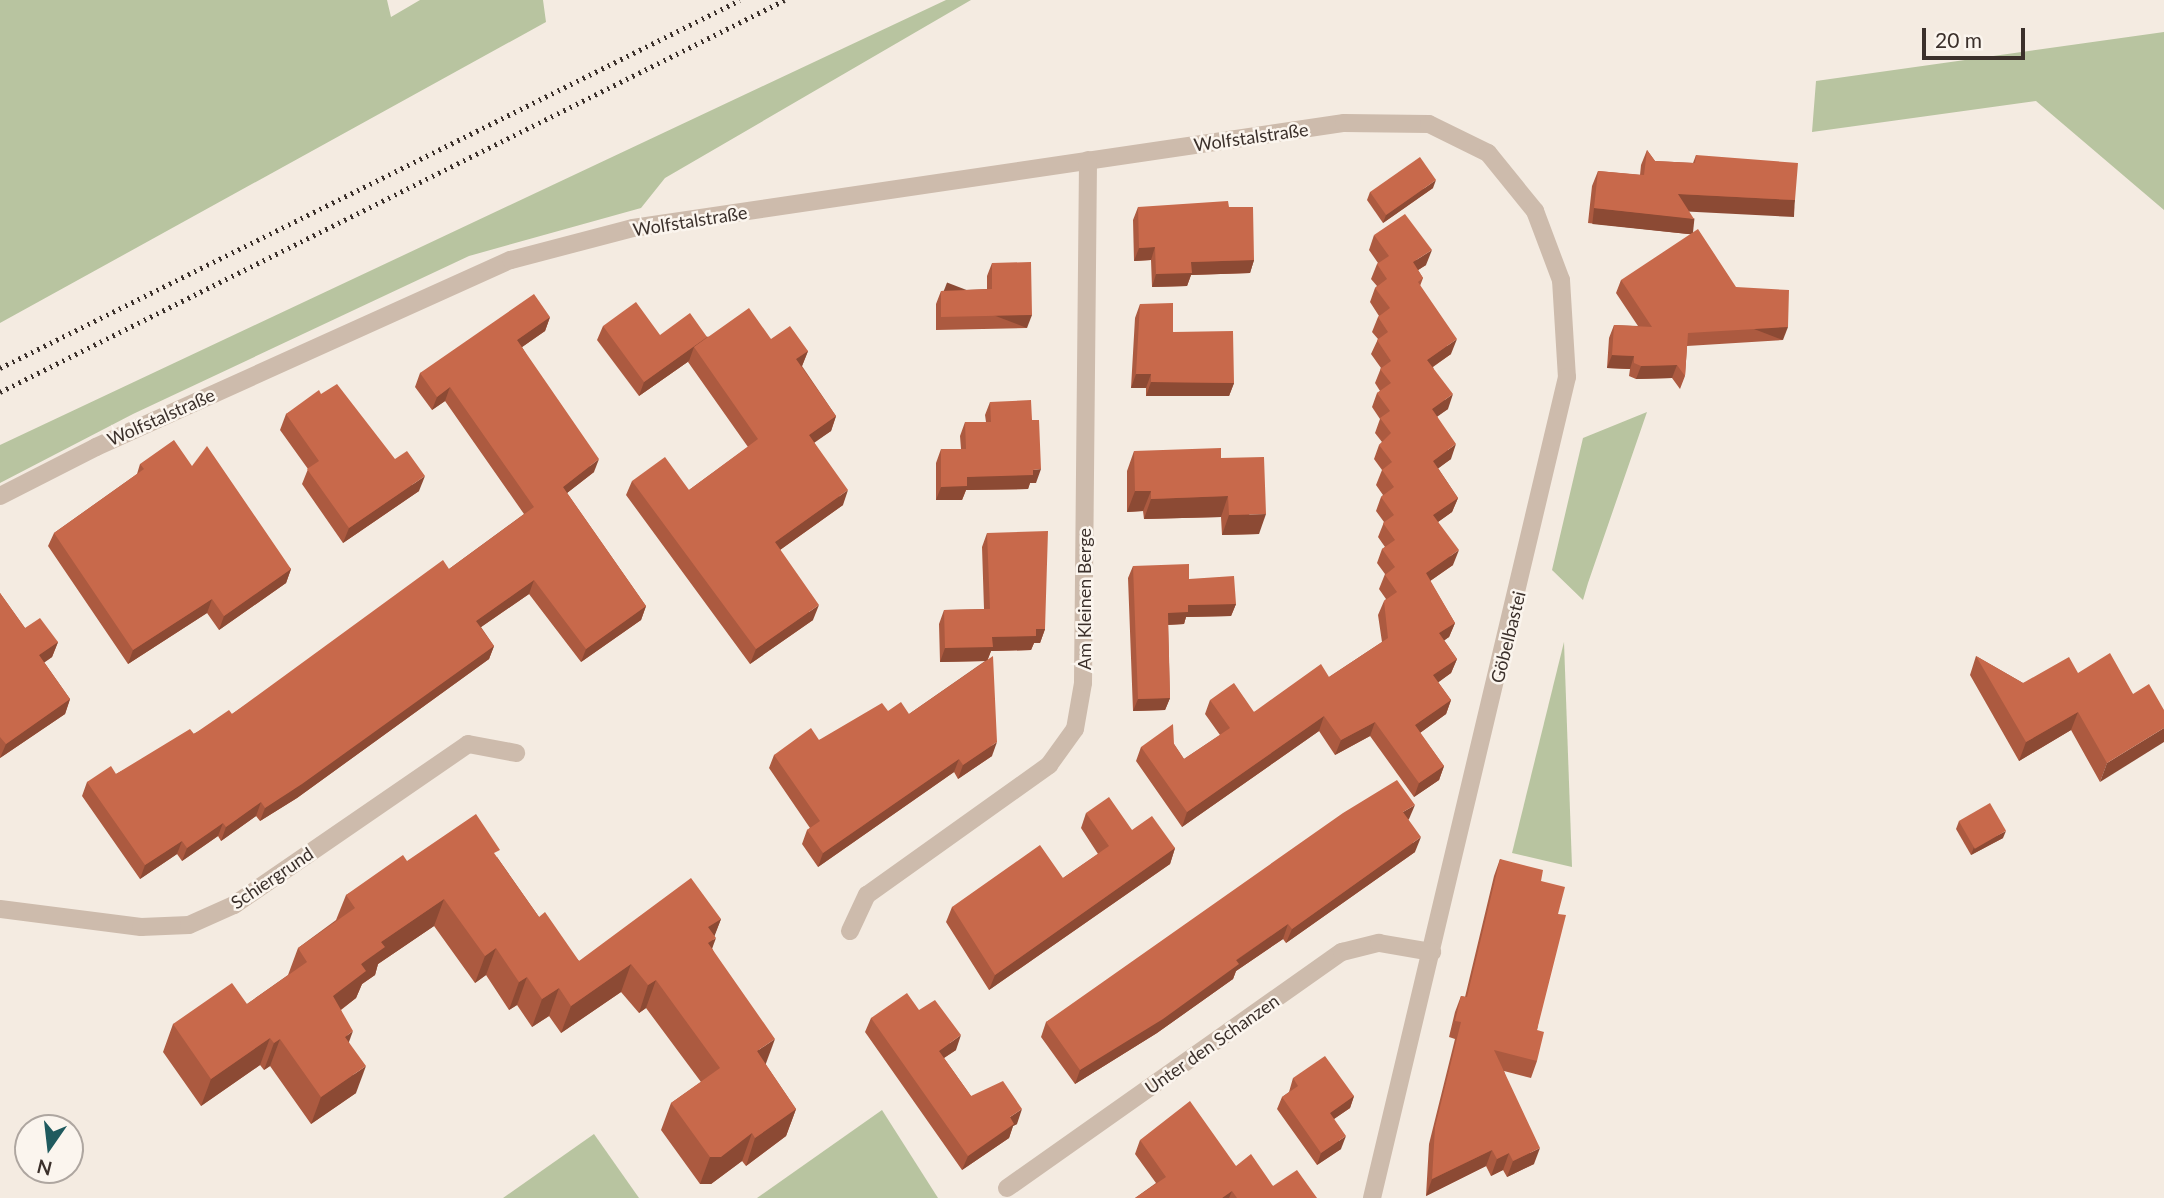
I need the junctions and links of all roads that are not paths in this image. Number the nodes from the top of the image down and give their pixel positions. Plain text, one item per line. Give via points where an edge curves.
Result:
1 (1429, 124) joint
2 (1088, 160) junction
3 (0, 496) edge
4 (516, 753) dead end
5 (0, 909) edge
6 (850, 931) dead end
7 (1432, 952) junction
8 (1007, 1188) dead end
9 (1371, 1198) edge

1 - 2 street, Wolfstalstraße via 1344,123
1 - 7 street, Göbelbastei via 1488,153 1535,211 1560,281 1567,377
2 - 3 street, Wolfstalstraße via 633,228 511,260 96,447
2 - 6 street, Am Kleinen Berge via 1083,683 1075,729 1049,765 867,895
4 - 5 street, Schiergrund via 468,744 234,905 189,925 141,927
7 - 8 street, Unter den Schanzen via 1379,943 1342,953
7 - 9 street, Göbelbastei

